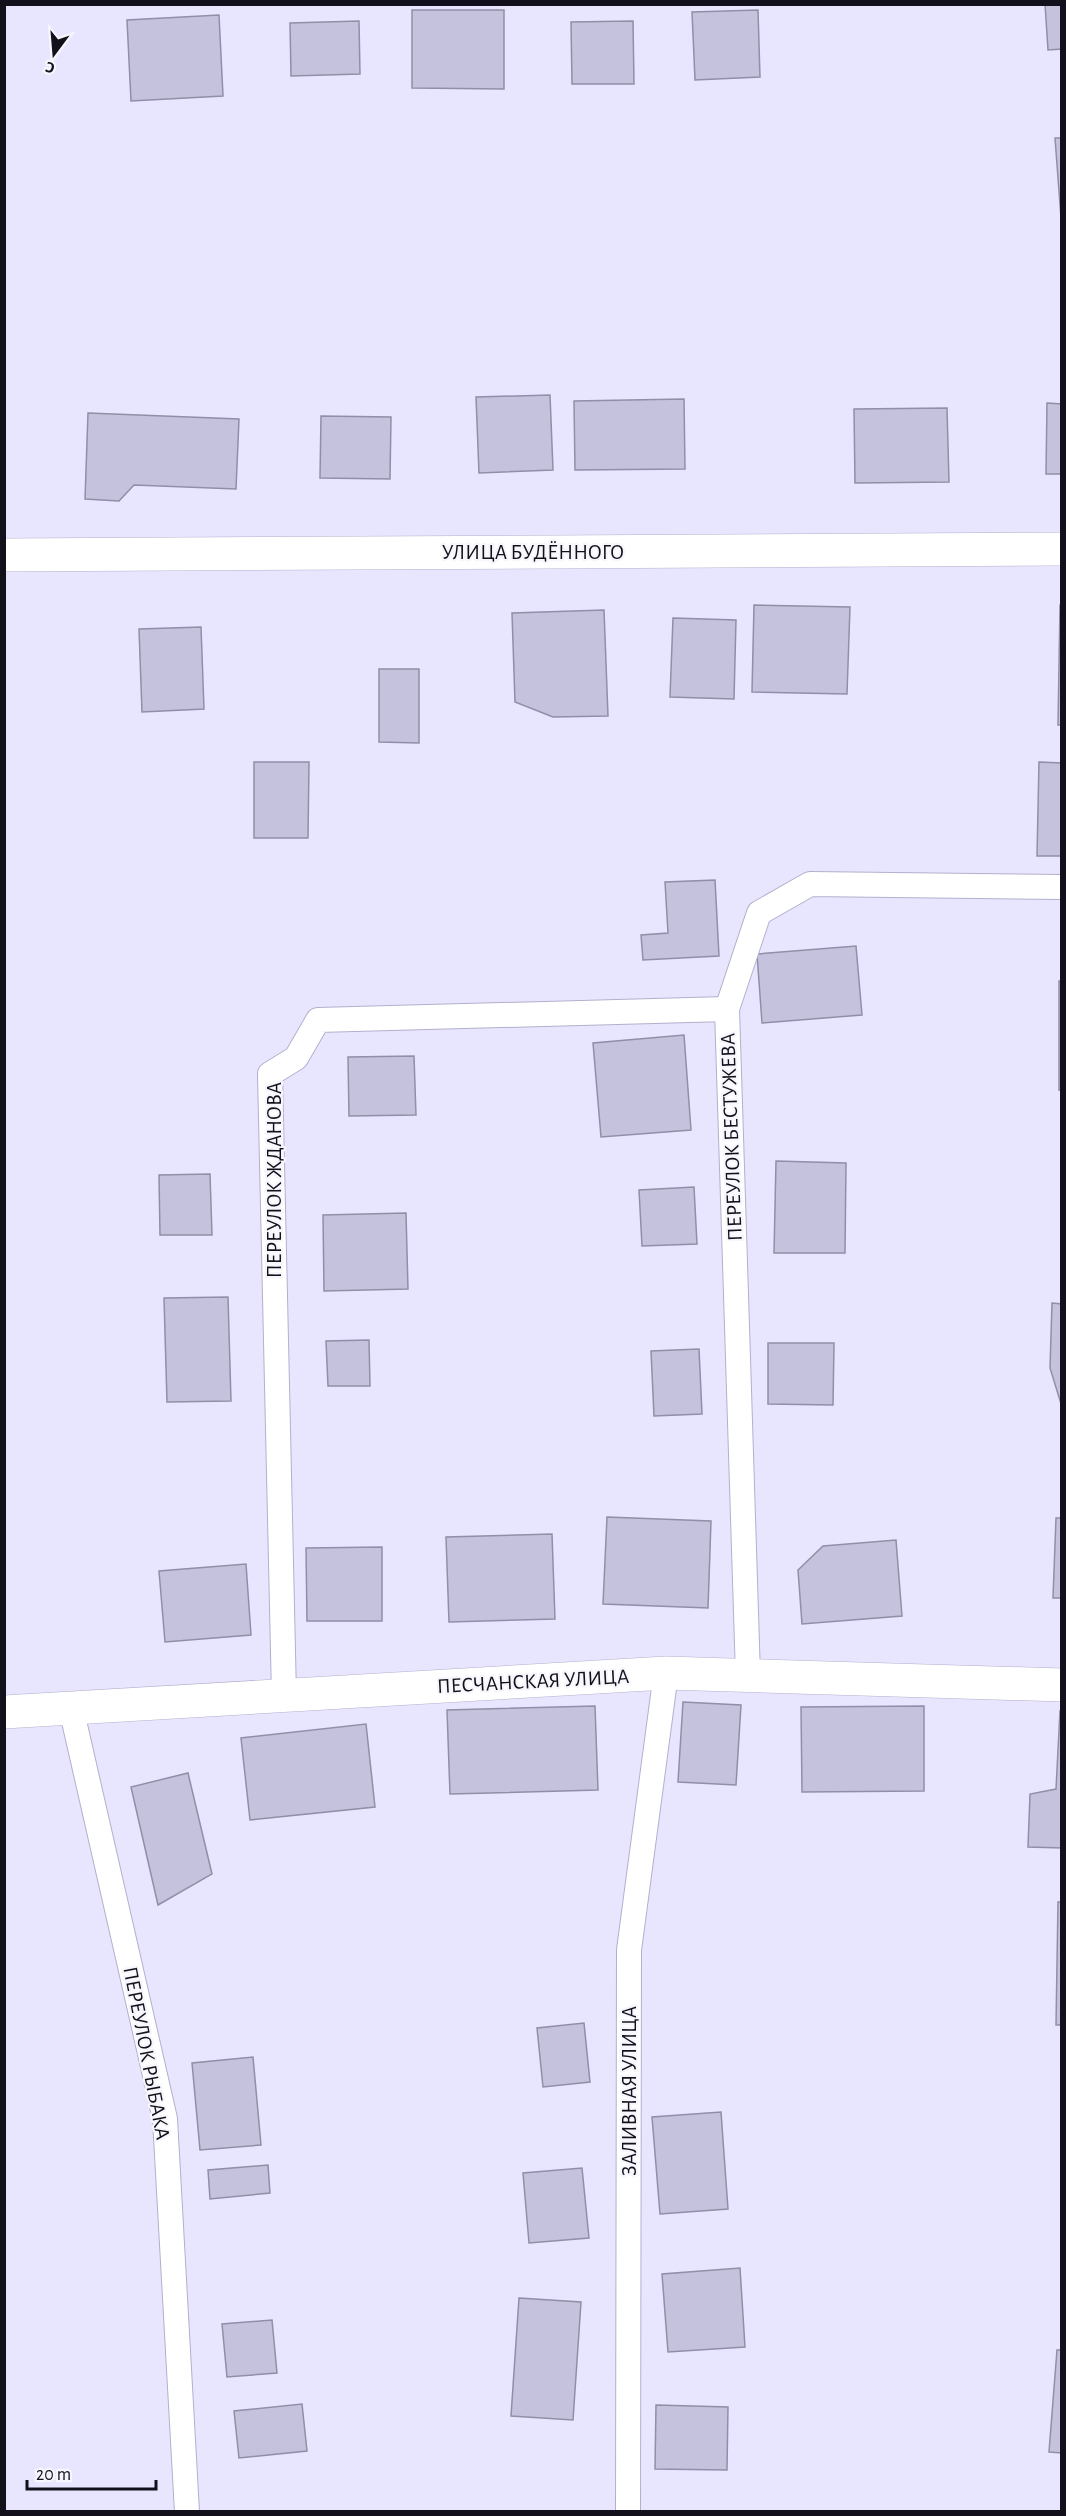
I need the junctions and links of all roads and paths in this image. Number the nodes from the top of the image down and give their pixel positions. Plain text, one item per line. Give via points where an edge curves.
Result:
1 (1062, 549) edge
2 (4, 555) edge
3 (1062, 887) edge
4 (727, 1009) junction
5 (666, 1673) junction
6 (748, 1676) junction
7 (1062, 1685) edge
8 (284, 1696) junction
9 (71, 1708) junction
10 (4, 1712) edge
11 (187, 2511) edge
12 (628, 2511) edge

1 - 2 street, УЛИЦА БУДЁННОГО
3 - 4 lane, ПЕРЕУЛОК БЕСТУЖЕВА via 810,884 759,913
4 - 6 lane, ПЕРЕУЛОК БЕСТУЖЕВА
4 - 8 lane, ПЕРЕУЛОК ЖДАНОВА via 318,1020 296,1058 270,1074
5 - 6 street, ПЕСЧАНСКАЯ УЛИЦА
5 - 8 street, ПЕСЧАНСКАЯ УЛИЦА
5 - 12 lane, ЗАЛИВНАЯ УЛИЦА via 629,1950
6 - 7 street, ПЕСЧАНСКАЯ УЛИЦА
8 - 9 street, ПЕСЧАНСКАЯ УЛИЦА
9 - 10 street, ПЕСЧАНСКАЯ УЛИЦА
9 - 11 lane, ПЕРЕУЛОК РЫБАКА via 165,2119

